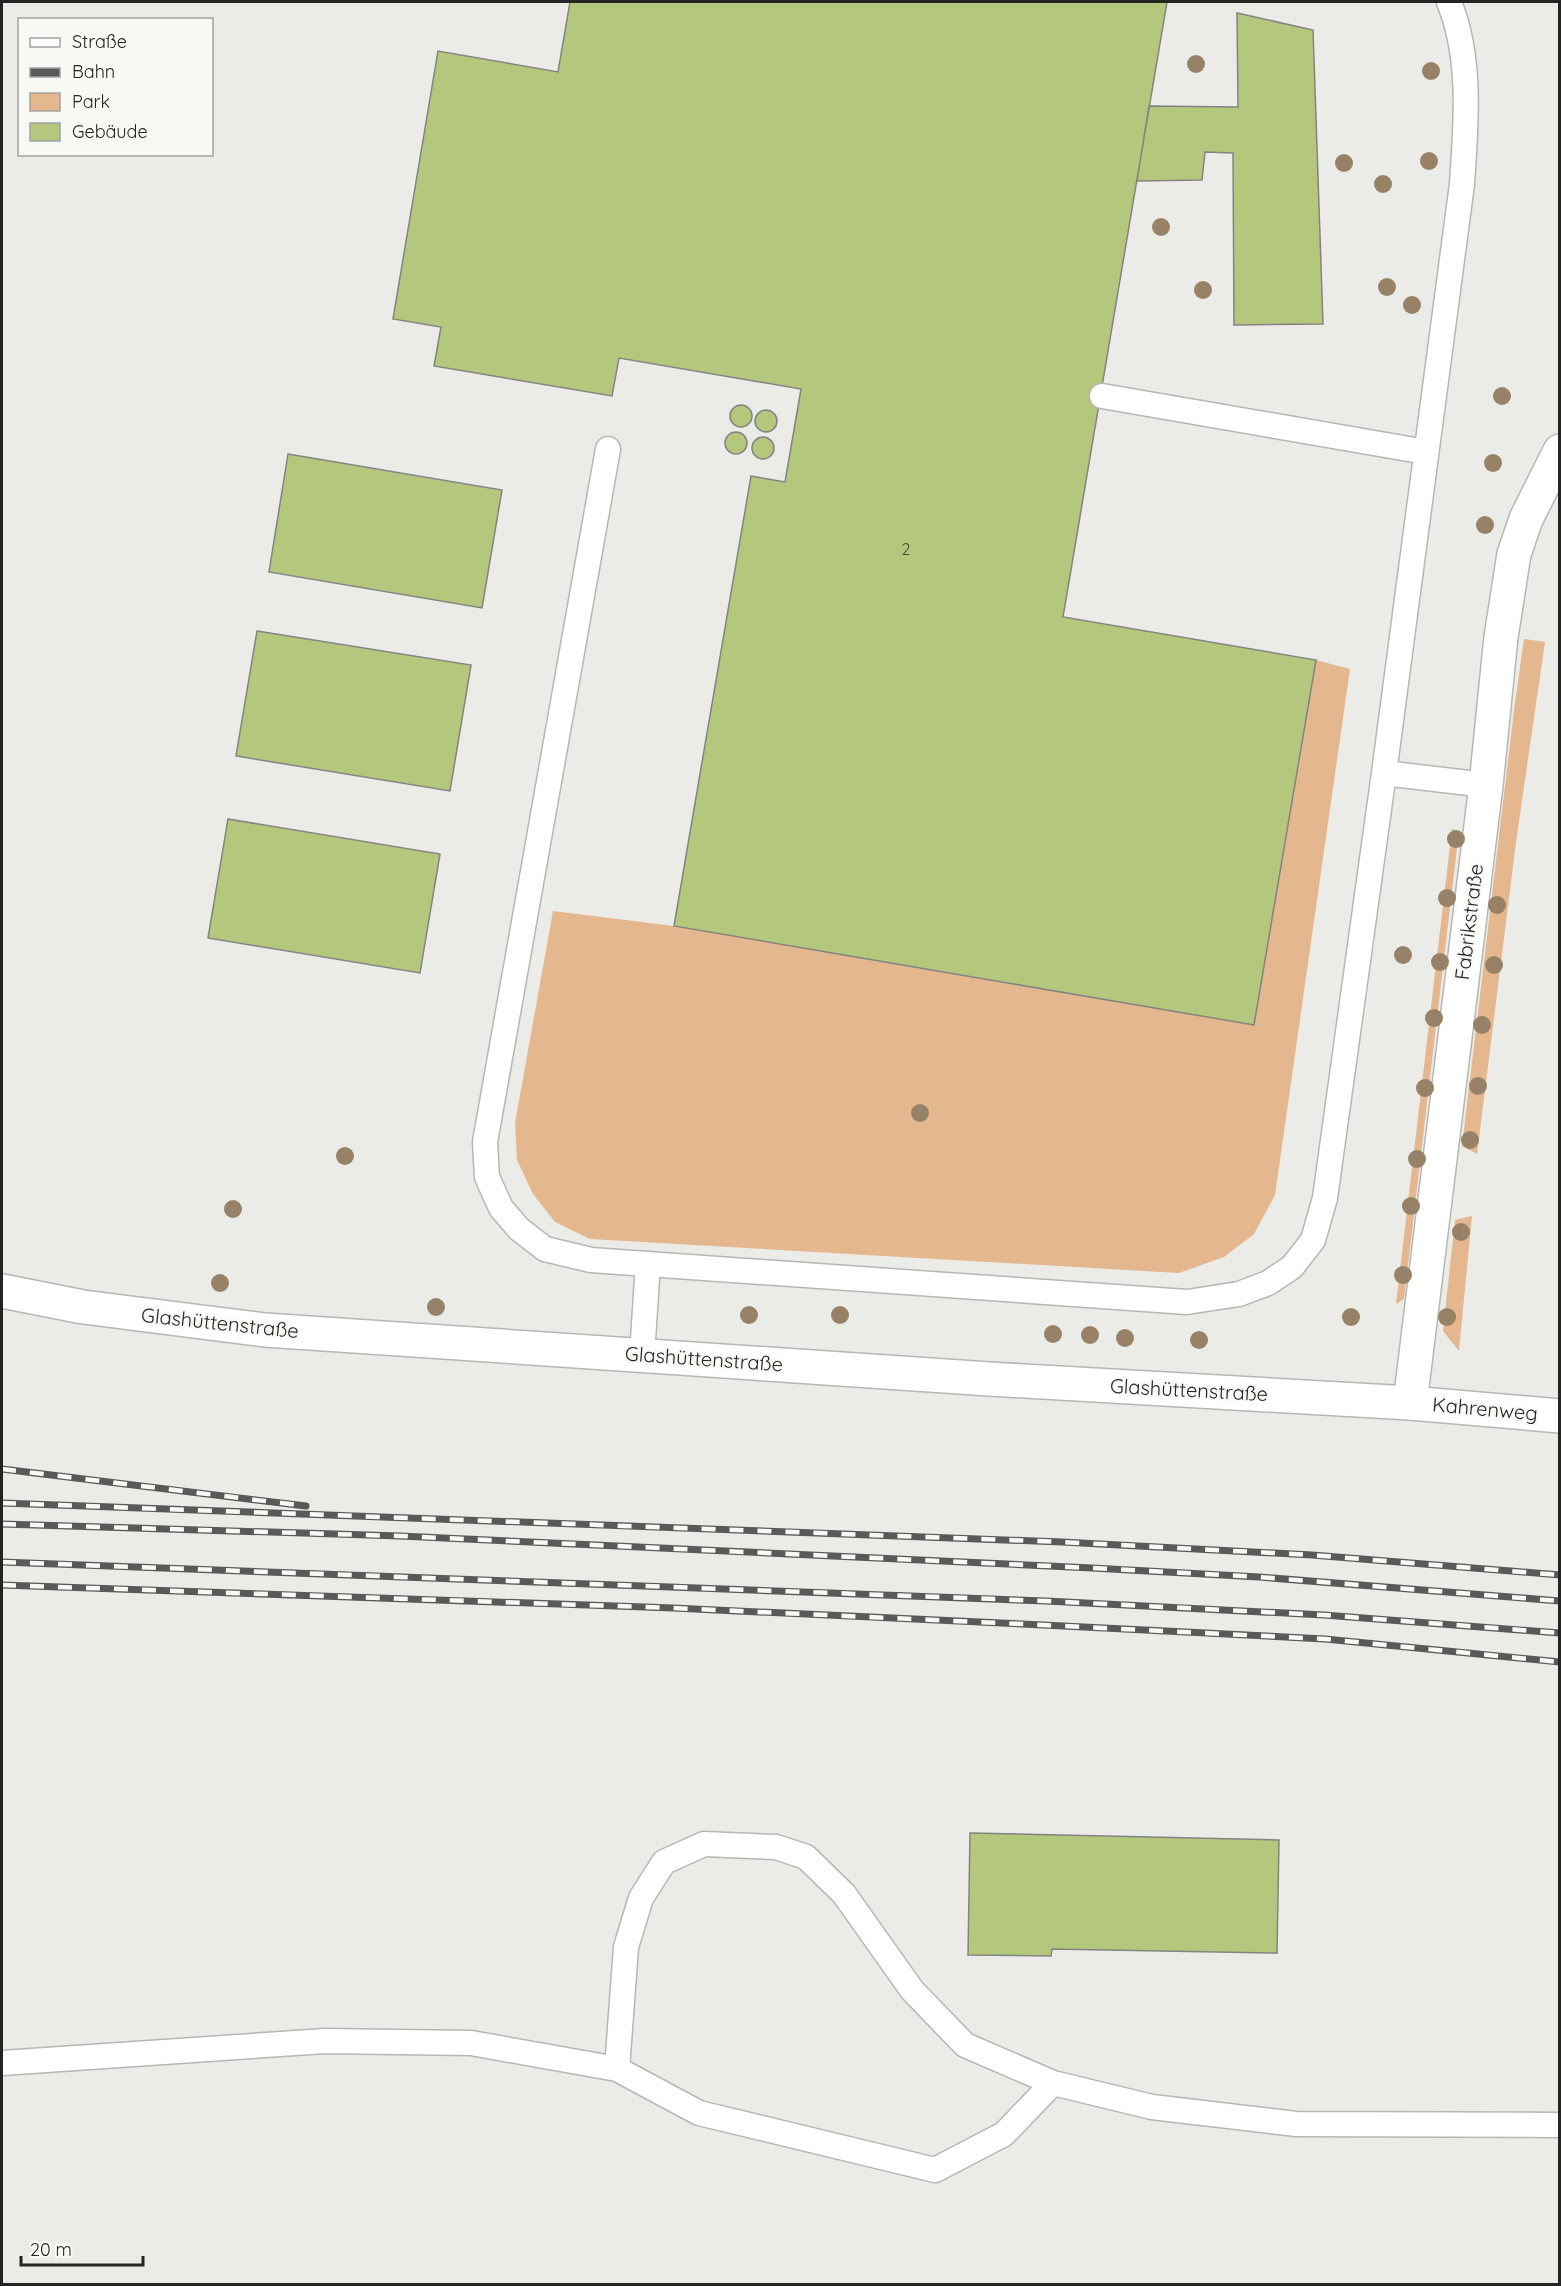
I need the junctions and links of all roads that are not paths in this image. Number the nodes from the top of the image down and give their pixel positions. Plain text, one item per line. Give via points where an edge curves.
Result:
1 (1449, 2) edge
2 (1102, 396) dead end
3 (608, 449) dead end
4 (1560, 451) edge
5 (1426, 452) junction
6 (1384, 773) junction
7 (1486, 785) junction
8 (648, 1264) junction
9 (2, 1291) edge
10 (642, 1355) junction
11 (1410, 1403) junction
12 (1560, 1416) edge
13 (2, 2063) edge
14 (617, 2069) junction
15 (1053, 2083) junction
16 (1560, 2125) edge

1 - 5 lane via 1464,67 1466,124 1462,184
2 - 5 lane
3 - 8 lane via 485,1142 487,1178 501,1208 544,1248 591,1260
4 - 7 street, Fabrikstraße via 1526,519 1514,554
5 - 6 lane
6 - 7 lane
6 - 8 lane via 1325,1198 1313,1240 1292,1267 1239,1294 1186,1302
7 - 11 street, Fabrikstraße
8 - 10 lane
9 - 10 street, Glashüttenstraße via 83,1307 265,1330
10 - 11 street, Glashüttenstraße
11 - 12 street, Kahrenweg
13 - 14 lane via 325,2041 471,2043
14 - 15 lane via 699,2113 935,2170 1004,2134
14 - 15 lane via 626,1947 641,1898 664,1862 704,1844 776,1847 806,1857 844,1894 912,1990 965,2045
15 - 16 lane via 1152,2107 1296,2124

